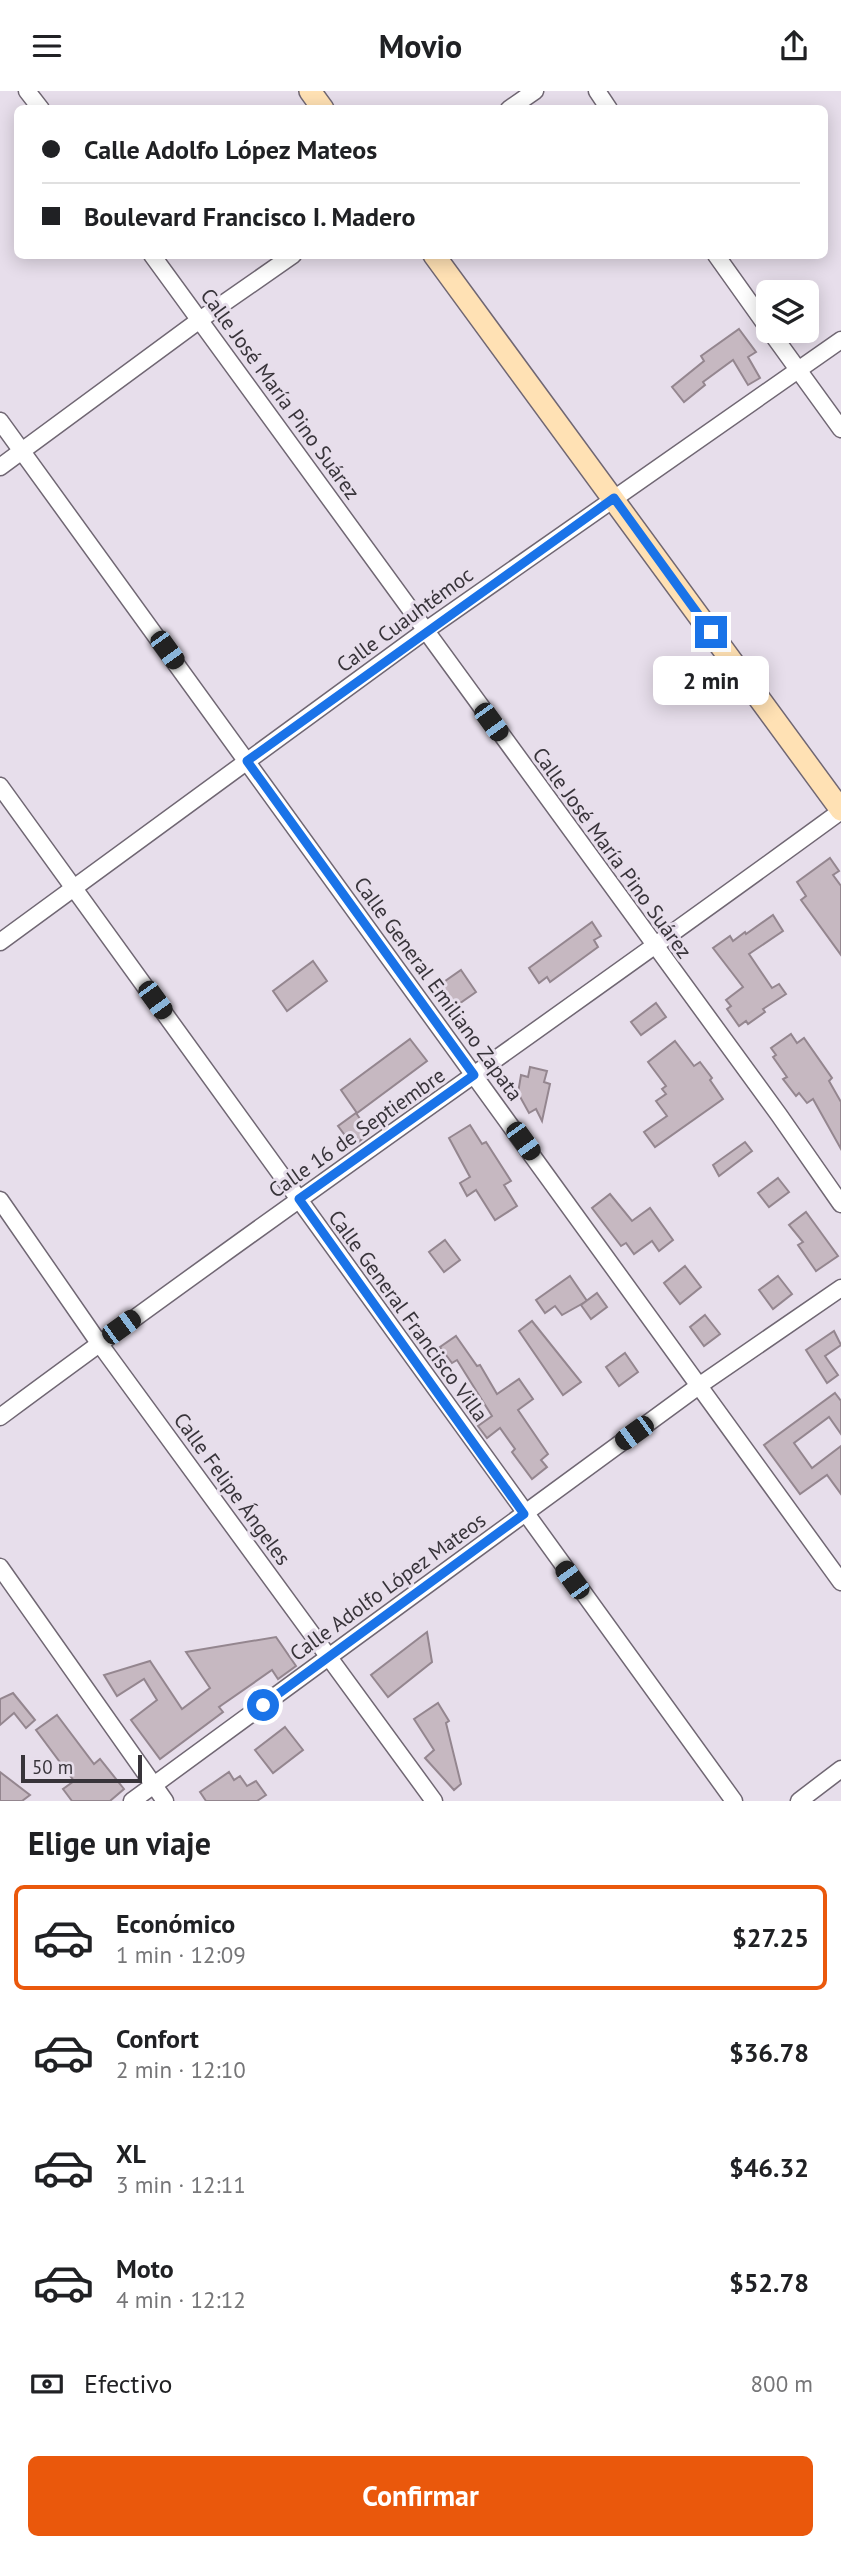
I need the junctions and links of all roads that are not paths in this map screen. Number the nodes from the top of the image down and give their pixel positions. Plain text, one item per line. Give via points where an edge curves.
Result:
1 (27, 91) edge
2 (535, 91) edge
3 (38, 105) edge
4 (515, 105) edge
5 (155, 259) edge
6 (287, 259) edge
7 (436, 259) edge
8 (719, 259) edge
9 (756, 312) edge
10 (201, 319) junction
11 (841, 340) edge
12 (779, 343) edge
13 (799, 371) junction
14 (0, 421) edge
15 (841, 429) edge
16 (22, 451) junction
17 (0, 467) edge
18 (614, 498) junction
19 (425, 631) junction
20 (247, 761) junction
21 (0, 786) edge
22 (841, 811) edge
23 (75, 889) junction
24 (0, 942) edge
25 (655, 948) junction
26 (474, 1075) junction
27 (299, 1199) junction
28 (0, 1200) edge
29 (841, 1204) edge
30 (841, 1288) edge
31 (99, 1343) junction
32 (700, 1385) junction
33 (0, 1417) edge
34 (524, 1514) junction
35 (0, 1567) edge
36 (841, 1582) edge
37 (328, 1656) junction
38 (841, 1769) edge
39 (154, 1786) junction
40 (132, 1801) edge
41 (165, 1801) edge
42 (433, 1801) edge
43 (734, 1801) edge
44 (799, 1801) edge

1 - 3 street
2 - 4 street
5 - 10 street, Calle José María Pino Suárez
6 - 10 street
7 - 18 street
8 - 9 street
10 - 16 street
10 - 19 street, Calle José María Pino Suárez
11 - 13 street, Calle Cuauhtémoc
12 - 13 street
13 - 15 street
13 - 18 street, Calle Cuauhtémoc
14 - 16 street, Calle General Emiliano Zapata
16 - 17 street
16 - 20 street, Calle General Emiliano Zapata
18 - 19 street, Calle Cuauhtémoc
18 - 22 street
19 - 20 street, Calle Cuauhtémoc
19 - 25 street, Calle José María Pino Suárez
20 - 23 street, Calle Cuauhtémoc
20 - 26 street, Calle General Emiliano Zapata
21 - 23 street, Calle General Francisco Villa
22 - 25 street, Calle 16 de Septiembre
23 - 24 street, Calle Cuauhtémoc
23 - 27 street, Calle General Francisco Villa
25 - 26 street, Calle 16 de Septiembre
25 - 29 street, Calle José María Pino Suárez
26 - 27 street, Calle 16 de Septiembre
26 - 32 street, Calle General Emiliano Zapata
27 - 31 street, Calle 16 de Septiembre
27 - 34 street, Calle General Francisco Villa
28 - 31 street, Calle Felipe Ángeles
30 - 32 street, Calle Adolfo López Mateos
31 - 33 street, Calle 16 de Septiembre
31 - 37 street, Calle Felipe Ángeles
32 - 34 street, Calle Adolfo López Mateos
32 - 36 street, Calle General Emiliano Zapata
34 - 37 street, Calle Adolfo López Mateos
34 - 43 street, Calle General Francisco Villa
35 - 39 street
37 - 39 street, Calle Adolfo López Mateos
37 - 42 street, Calle Felipe Ángeles
38 - 44 street
39 - 40 street, Calle Adolfo López Mateos
39 - 41 street

